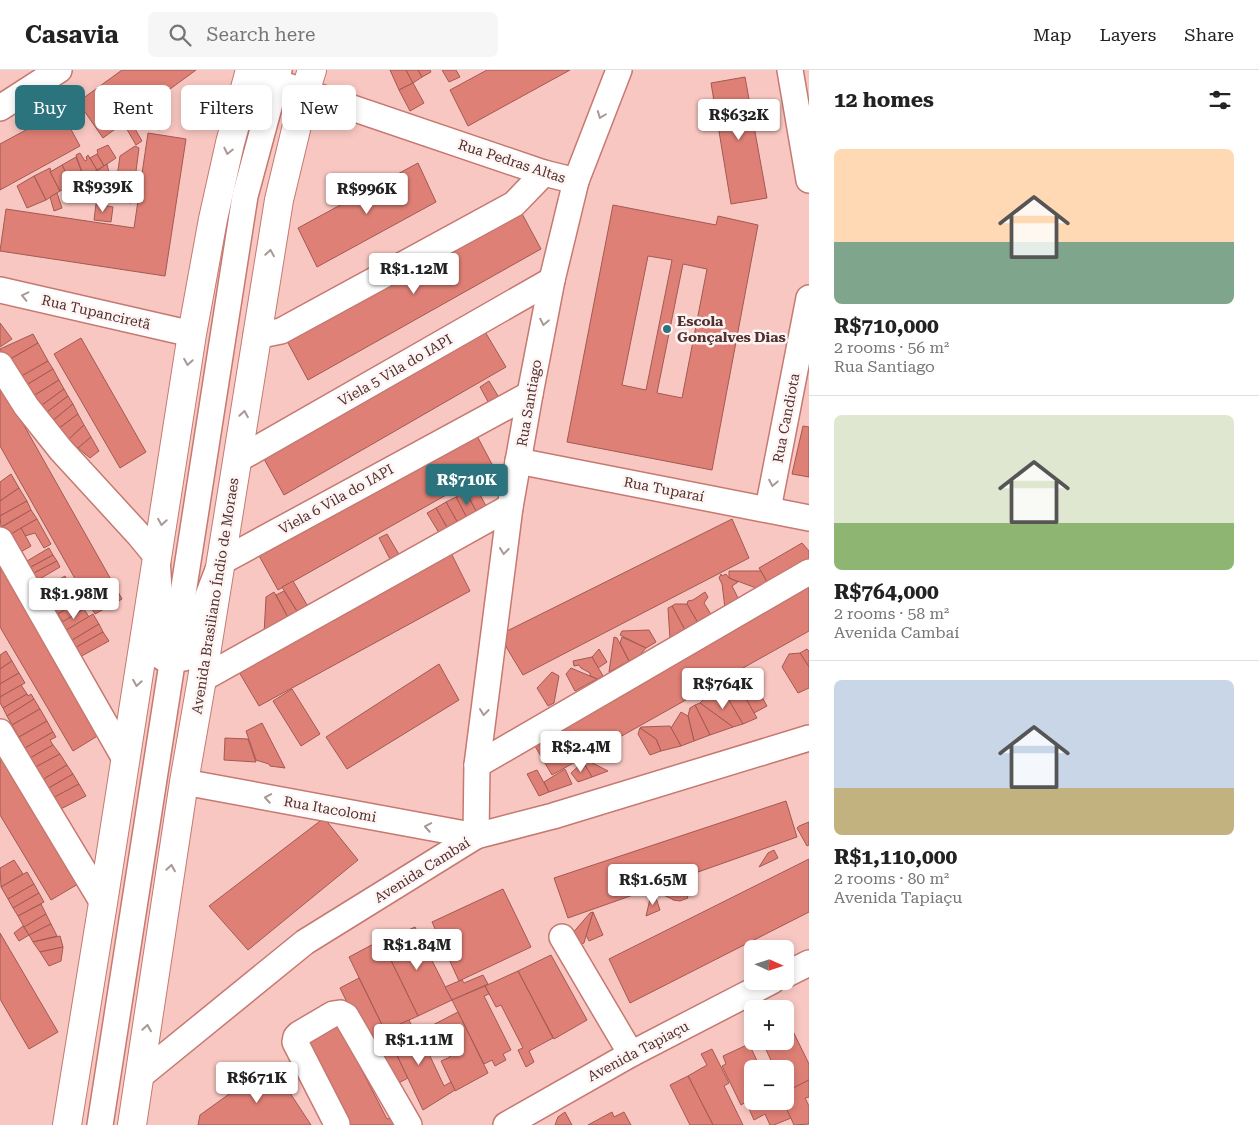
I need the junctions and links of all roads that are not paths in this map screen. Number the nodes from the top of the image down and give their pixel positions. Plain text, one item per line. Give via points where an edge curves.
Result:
1 (59, 70) edge
2 (619, 70) edge
3 (790, 70) edge
4 (250, 71) edge
5 (277, 76) edge
6 (308, 81) edge
7 (0, 108) edge
8 (544, 173) junction
9 (809, 180) edge
10 (576, 181) junction
11 (552, 280) junction
12 (0, 290) edge
13 (809, 298) edge
14 (192, 334) junction
15 (256, 336) junction
16 (0, 365) edge
17 (530, 394) junction
18 (237, 460) junction
19 (518, 461) junction
20 (510, 507) junction
21 (768, 509) junction
22 (809, 518) edge
23 (0, 540) edge
24 (157, 557) junction
25 (221, 562) junction
26 (809, 572) edge
27 (202, 679) junction
28 (166, 705) junction
29 (0, 732) edge
30 (809, 738) edge
31 (126, 759) junction
32 (477, 765) junction
33 (184, 782) junction
34 (476, 836) junction
35 (103, 903) junction
36 (562, 937) dead end
37 (755, 990) edge
38 (631, 1054) junction
39 (139, 1076) junction
40 (512, 1123) edge
41 (337, 1124) edge
42 (67, 1125) edge
43 (100, 1125) edge
44 (132, 1125) edge
45 (409, 1125) edge

1 - 7 street
2 -> 10 street, Rua Santiago
3 - 9 street
4 - 5 street, Rua Pedras Altas
4 -> 14 main road via 213,219
5 - 6 street, Rua Pedras Altas
5 - 28 street via 245,196
6 - 8 street, Rua Pedras Altas
15 -> 6 main road, Avenida Brasiliano Índio de Moraes via 279,200
8 - 10 street, Rua Pedras Altas
8 - 15 street via 514,204 281,331
10 - 11 street, Rua Santiago
11 -> 17 street, Rua Santiago
11 - 18 street, Viela 5 Vila do IAPI
14 -> 12 street, Rua Tupanciretã
13 -> 21 street, Rua Candiota
14 -> 24 main road
18 -> 15 main road, Avenida Brasiliano Índio de Moraes
16 - 24 street via 26,406 61,450
17 - 19 street, Rua Santiago
17 - 25 street, Viela 6 Vila do IAPI
18 - 25 main road, Avenida Brasiliano Índio de Moraes
19 - 20 street, Rua Santiago
19 - 21 street, Rua Tuparaí
20 - 27 street
20 -> 32 street, Rua Santiago
21 - 22 street, Rua Tuparaí
23 - 31 street
24 - 28 street
24 -> 31 main road
25 - 27 main road, Avenida Brasiliano Índio de Moraes
25 - 28 street
26 - 32 street
27 - 33 main road, Avenida Brasiliano Índio de Moraes
28 - 43 street
29 - 35 street
30 - 34 street, Avenida Cambaí
31 - 35 main road
32 - 34 street, Rua Santiago
34 -> 33 street, Rua Itacolomi
39 -> 33 main road, Avenida Brasiliano Índio de Moraes
34 - 39 street, Avenida Cambaí via 305,942
35 - 42 main road
36 - 38 street
37 - 38 street, Avenida Tapiaçu
38 - 40 street, Avenida Tapiaçu
39 - 44 main road, Avenida Brasiliano Índio de Moraes
41 - 45 street via 295,1042 299,1034 340,1013 346,1016

